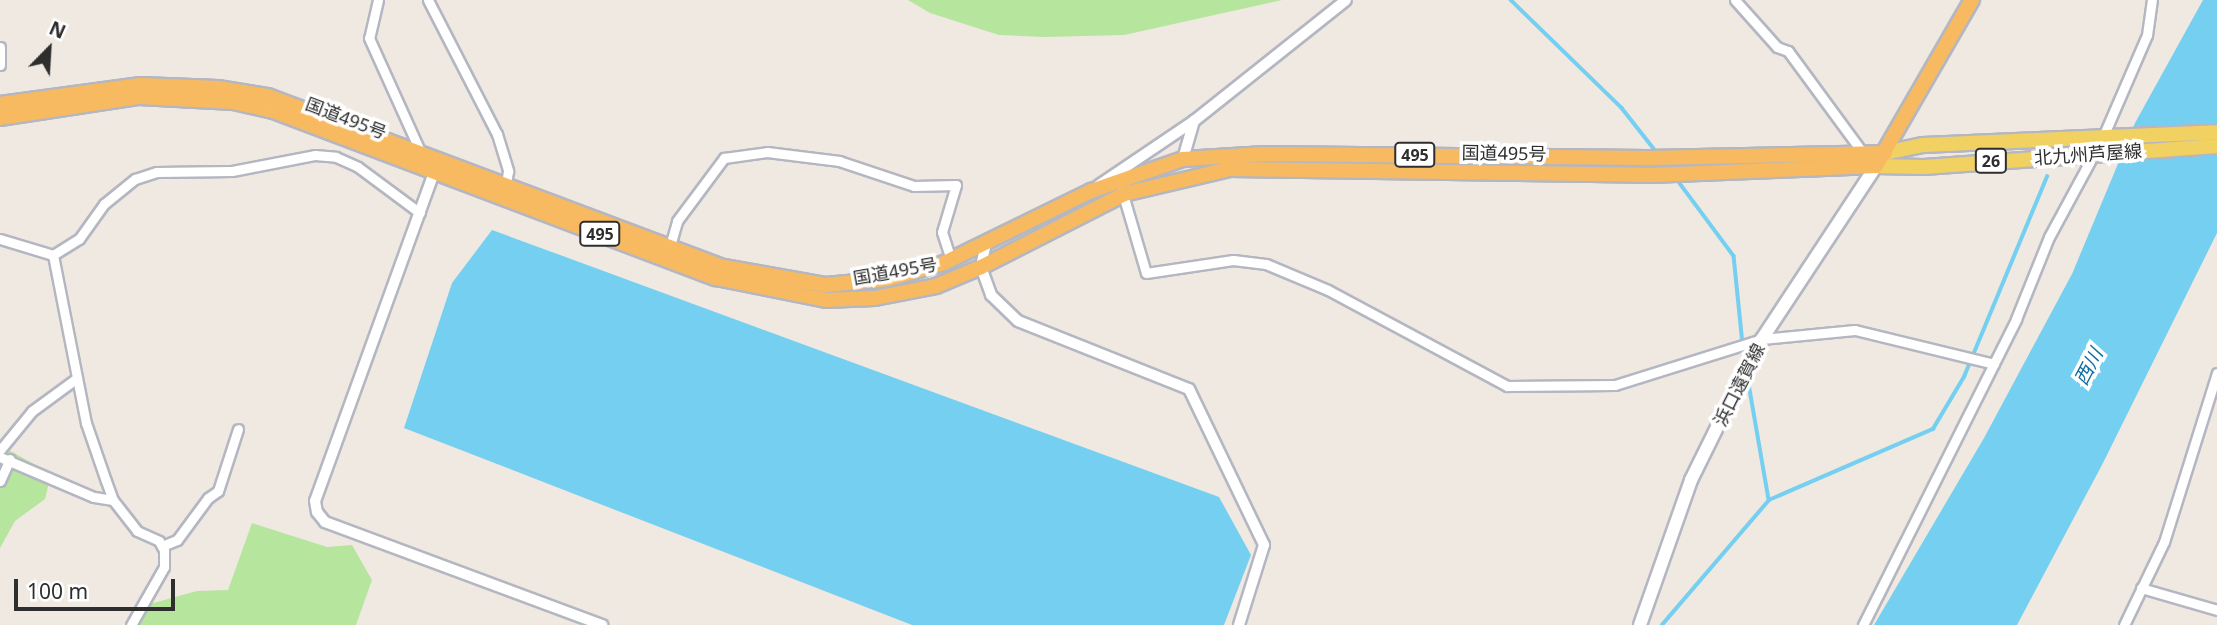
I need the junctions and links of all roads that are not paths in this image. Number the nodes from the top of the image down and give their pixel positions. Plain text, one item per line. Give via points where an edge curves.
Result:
1 (378, 0) edge
2 (428, 0) edge
3 (1346, 0) edge
4 (1734, 0) edge
5 (1972, 0) edge
6 (2152, 0) edge
7 (0, 47) edge
8 (0, 65) edge
9 (0, 104) edge
10 (0, 118) edge
11 (1194, 121) junction
12 (2217, 132) edge
13 (2104, 146) junction
14 (2217, 146) edge
15 (420, 151) junction
16 (1863, 153) junction
17 (1885, 153) junction
18 (1183, 159) junction
19 (437, 165) junction
20 (1876, 166) junction
21 (1118, 180) junction
22 (506, 183) junction
23 (1091, 191) junction
24 (1124, 194) junction
25 (420, 213) junction
26 (0, 239) edge
27 (986, 243) junction
28 (670, 246) junction
29 (53, 255) junction
30 (951, 259) junction
31 (981, 267) junction
32 (1762, 339) junction
33 (1993, 364) junction
34 (2217, 373) edge
35 (77, 378) junction
36 (238, 429) dead end
37 (0, 450) edge
38 (5, 458) edge
39 (0, 481) edge
40 (113, 500) junction
41 (162, 546) junction
42 (2141, 588) junction
43 (2217, 610) edge
44 (584, 622) edge
45 (131, 625) edge
46 (602, 625) edge
47 (1239, 625) edge
48 (1640, 625) edge
49 (1863, 625) edge
50 (2124, 625) edge

1 - 15 street via 369,38
2 - 22 street via 497,134 508,171
3 - 11 street
4 - 16 street via 1777,47 1788,51
5 - 17 highway
6 - 13 street via 2147,35
7 - 8 street
9 - 15 highway, 国道495号 / 495 via 141,85 218,89 268,96
10 - 19 highway, 国道495号 / 495 via 139,97 233,102 273,110
11 - 18 street
11 - 23 street
12 - 13 main road, 北九州芦屋線 / 26
13 - 14 main road, 北九州芦屋線 / 26
13 - 17 main road, 北九州芦屋線 / 26 via 1923,145
13 - 20 main road, 北九州芦屋線 / 26 via 1924,167
13 - 33 street via 2049,237
15 - 19 highway, 国道495号 / 495
16 - 17 highway, 国道495号 / 495
16 - 18 highway, 国道495号 / 495 via 1648,158 1265,153
17 - 20 highway
18 - 21 highway, 国道495号 / 495
19 - 22 highway, 国道495号 / 495
19 - 25 street
19 - 31 highway, 国道495号 / 495 via 716,278 777,294 826,300 875,298 936,286
20 - 24 highway, 国道495号 / 495 via 1688,175 1230,169
20 - 32 main road, 浜口遠賀線
21 - 23 highway, 国道495号 / 495
21 - 24 street
22 - 28 highway, 国道495号 / 495
23 - 27 highway, 国道495号 / 495
24 - 31 highway, 国道495号 / 495
24 - 32 street via 1146,273 1233,260 1266,264 1328,290 1507,386 1615,385
25 - 29 street via 359,167 336,157 315,155 232,171 157,172 120,187 79,239
25 - 44 street via 315,501 317,512 325,522
26 - 29 street
27 - 30 highway, 国道495号 / 495
27 - 31 street
28 - 30 highway, 国道495号 / 495 via 724,267 826,285 888,279
28 - 30 street via 677,221 724,158 767,152 839,161 914,186 956,185 942,232
29 - 35 street
31 - 47 street via 991,295 1018,321 1189,389 1264,545
32 - 33 street via 1855,330
32 - 48 main road, 浜口遠賀線 via 1691,480
33 - 49 street
34 - 42 street via 2164,542
35 - 37 street via 32,411
35 - 40 street via 86,423
36 - 41 street via 218,491 177,540
38 - 39 street
38 - 40 street via 94,498
40 - 41 street via 137,531
41 - 45 street via 164,567
42 - 43 street
42 - 50 street
44 - 46 street

